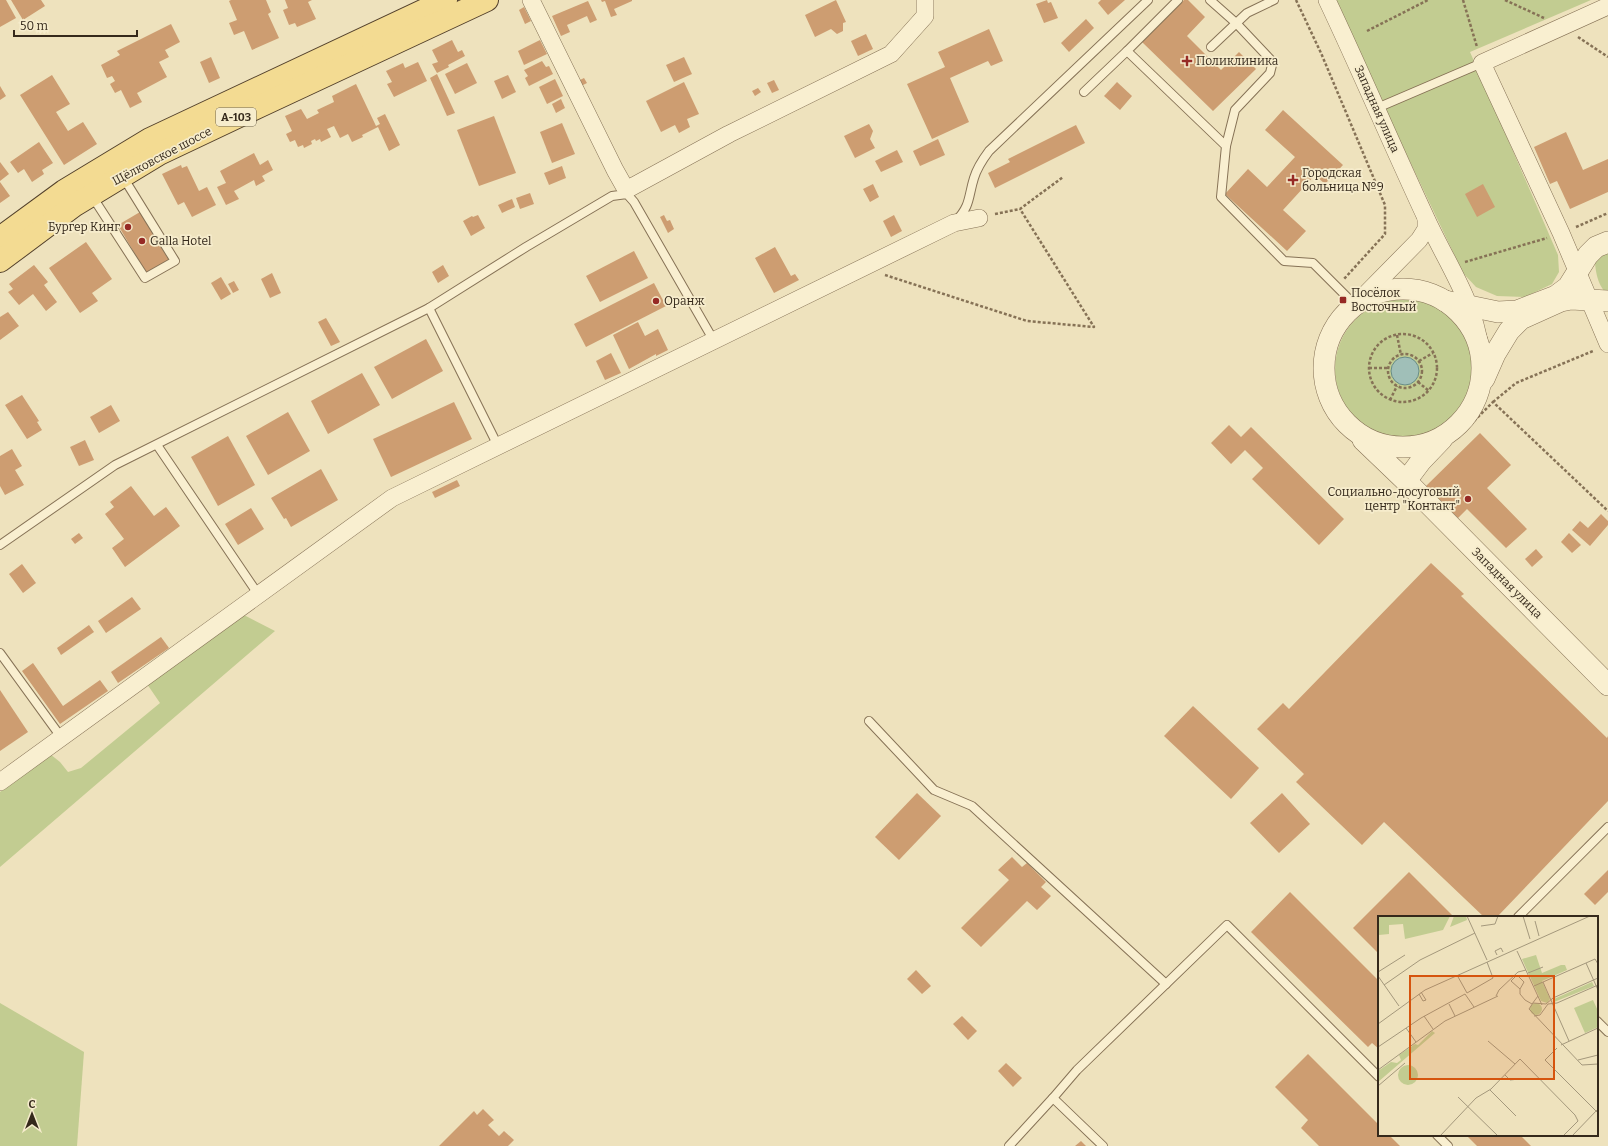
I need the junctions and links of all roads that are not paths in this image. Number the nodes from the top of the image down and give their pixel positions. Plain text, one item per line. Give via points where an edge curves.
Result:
1 (446, 0) edge
2 (487, 0) edge
3 (531, 0) edge
4 (924, 0) edge
5 (1148, 0) edge
6 (1178, 0) edge
7 (1210, 0) edge
8 (1274, 0) edge
9 (1326, 0) edge
10 (1608, 6) edge
11 (1236, 23) junction
12 (1211, 47) dead end
13 (1127, 51) junction
14 (1482, 63) junction
15 (1084, 92) dead end
16 (1377, 108) junction
17 (1226, 146) junction
18 (123, 176) junction
19 (91, 195) junction
20 (979, 218) road end
21 (1426, 219) junction
22 (954, 223) junction
23 (0, 238) edge
24 (1608, 242) edge
25 (0, 260) edge
26 (1578, 271) junction
27 (1598, 300) edge
28 (1445, 301) junction
29 (1355, 305) junction
30 (1468, 306) junction
31 (429, 308) junction
32 (714, 341) junction
33 (1601, 347) edge
34 (1480, 348) junction
35 (1486, 397) junction
36 (1353, 430) junction
37 (1452, 436) junction
38 (157, 445) junction
39 (498, 446) junction
40 (1406, 481) junction
41 (0, 546) edge
42 (258, 594) junction
43 (0, 653) edge
44 (1608, 685) edge
45 (869, 721) dead end
46 (61, 737) junction
47 (0, 782) edge
48 (1608, 827) edge
49 (1519, 916) edge
50 (1166, 984) junction
51 (1598, 1022) edge
52 (1608, 1032) edge
53 (1378, 1076) edge
54 (1053, 1098) junction
55 (1438, 1136) edge
56 (1009, 1146) edge
57 (1104, 1146) edge
58 (1448, 1146) edge

1 - 23 main road, Щёлковское шоссе / А-103 via 150,139 64,191
2 - 18 main road, Щёлковское шоссе / А-103 via 258,106 159,154
3 - 4 street via 615,170 628,189 729,134 890,54 925,16
5 - 22 lane via 989,151 974,178 969,203
6 - 13 lane
7 - 11 lane
8 - 11 lane via 1247,13
9 - 16 street, Западная улица
10 - 14 street
11 - 12 lane
11 - 17 lane via 1270,59 1272,68 1235,110
13 - 15 lane
13 - 17 lane
14 - 16 lane
14 - 26 street
16 - 21 street, Западная улица
17 - 29 lane via 1222,197 1284,261 1313,263
18 - 19 main road, Щёлковское шоссе / А-103
18 - 19 lane via 174,261 145,278
19 - 25 main road, Щёлковское шоссе / А-103
20 - 22 street
21 - 29 street via 1426,229 1418,240
21 - 30 street, Западная улица
22 - 32 street
24 - 26 street via 1596,247
26 - 27 street
26 - 30 street via 1568,287 1556,296 1518,311 1498,312
27 - 33 street
27 - 35 street via 1561,301 1521,319 1508,332 1495,354
28 - 29 street via 1425,292 1402,289 1380,292
28 - 30 street
28 - 34 street via 1467,322
29 - 36 street via 1342,317 1330,336 1323,370 1331,403
30 - 34 street, Западная улица via 1478,333
31 - 32 lane via 612,196 627,194
31 - 38 lane
31 - 39 lane
32 - 39 street
34 - 35 street
35 - 37 street via 1469,412
36 - 37 street via 1372,442 1406,448
36 - 40 street, Западная улица
37 - 40 street via 1421,461
38 - 41 lane via 115,465
38 - 42 lane
39 - 42 street via 392,498
40 - 44 street, Западная улица
42 - 46 street
43 - 46 lane
45 - 50 lane via 934,790 972,806
46 - 47 street
48 - 49 lane
50 - 53 lane via 1227,925
50 - 54 lane via 1077,1070
51 - 52 lane
54 - 56 lane
54 - 57 lane
55 - 58 lane

